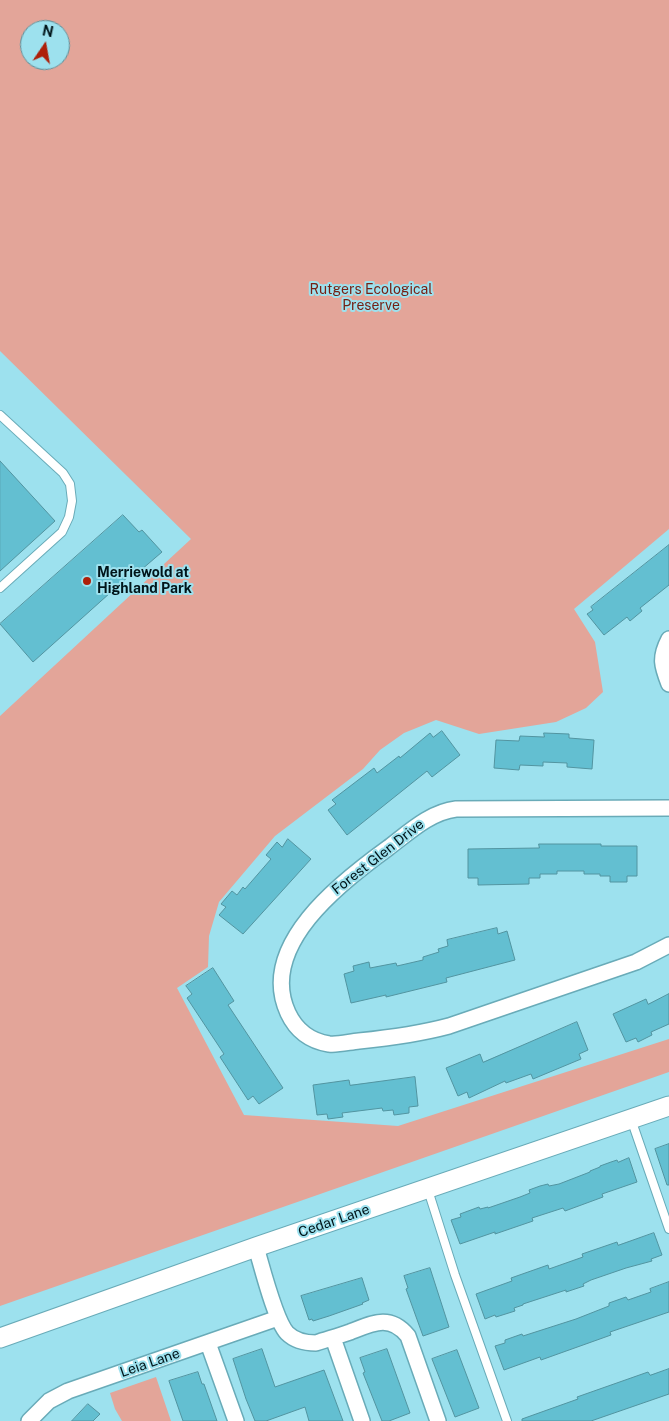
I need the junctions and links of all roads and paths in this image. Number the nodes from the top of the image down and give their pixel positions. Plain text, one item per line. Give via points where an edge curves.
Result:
1 (0, 415) edge
2 (0, 588) edge
3 (669, 640) edge
4 (669, 684) edge
5 (669, 808) edge
6 (669, 945) edge
7 (669, 1106) edge
8 (631, 1119) junction
9 (428, 1190) junction
10 (669, 1229) edge
11 (256, 1248) junction
12 (278, 1318) junction
13 (0, 1338) edge
14 (334, 1338) junction
15 (208, 1342) junction
16 (31, 1420) edge
17 (236, 1421) edge
18 (362, 1421) edge
19 (438, 1421) edge
20 (507, 1421) edge

1 - 2 lane via 63,473 70,484 72,500 62,532
3 - 4 street via 662,658
5 - 6 street, Forest Glen Drive via 456,809 438,814 422,822 341,883 313,913 287,954 282,995 291,1020 308,1037 330,1044 378,1039 449,1026 636,962
7 - 8 street, Cedar Lane
8 - 9 street, Cedar Lane
8 - 10 lane
9 - 11 street, Cedar Lane
9 - 20 lane
11 - 12 street
11 - 13 street, Cedar Lane
12 - 14 street via 286,1332 306,1343
12 - 15 street, Leia Lane
14 - 18 street
14 - 19 street via 378,1322 390,1323 402,1330 408,1336
15 - 16 street, Leia Lane via 68,1391 50,1401
15 - 17 street

